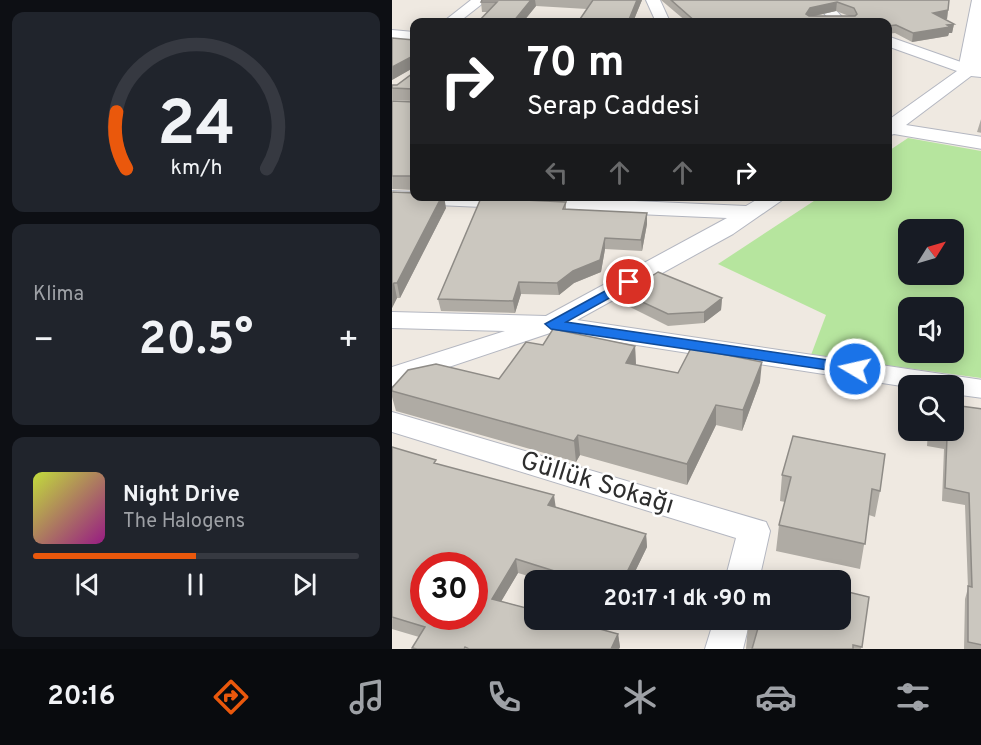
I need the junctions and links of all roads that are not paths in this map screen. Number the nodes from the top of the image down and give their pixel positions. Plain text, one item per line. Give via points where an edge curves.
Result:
1 (480, 0) edge
2 (653, 0) edge
3 (820, 0) edge
4 (981, 0) edge
5 (455, 18) edge
6 (661, 18) edge
7 (839, 18) edge
8 (392, 35) edge
9 (410, 36) edge
10 (892, 43) edge
11 (975, 70) edge
12 (892, 126) edge
13 (892, 128) edge
14 (982, 143) edge
15 (392, 197) edge
16 (410, 198) edge
17 (482, 201) edge
18 (770, 201) edge
19 (751, 213) junction
20 (392, 320) edge
21 (551, 324) junction
22 (392, 377) edge
23 (982, 389) edge
24 (392, 422) edge
25 (744, 570) edge
26 (729, 630) edge
27 (724, 649) edge

1 - 5 street
2 - 6 street
3 - 7 street
4 - 11 street
8 - 9 street
10 - 11 street
11 - 12 street
13 - 14 street
15 - 16 street
17 - 19 street
18 - 19 street
19 - 21 street
20 - 21 street
21 - 22 street
21 - 23 street
24 - 25 street, Güllük Sokağı via 754,531
26 - 27 street

